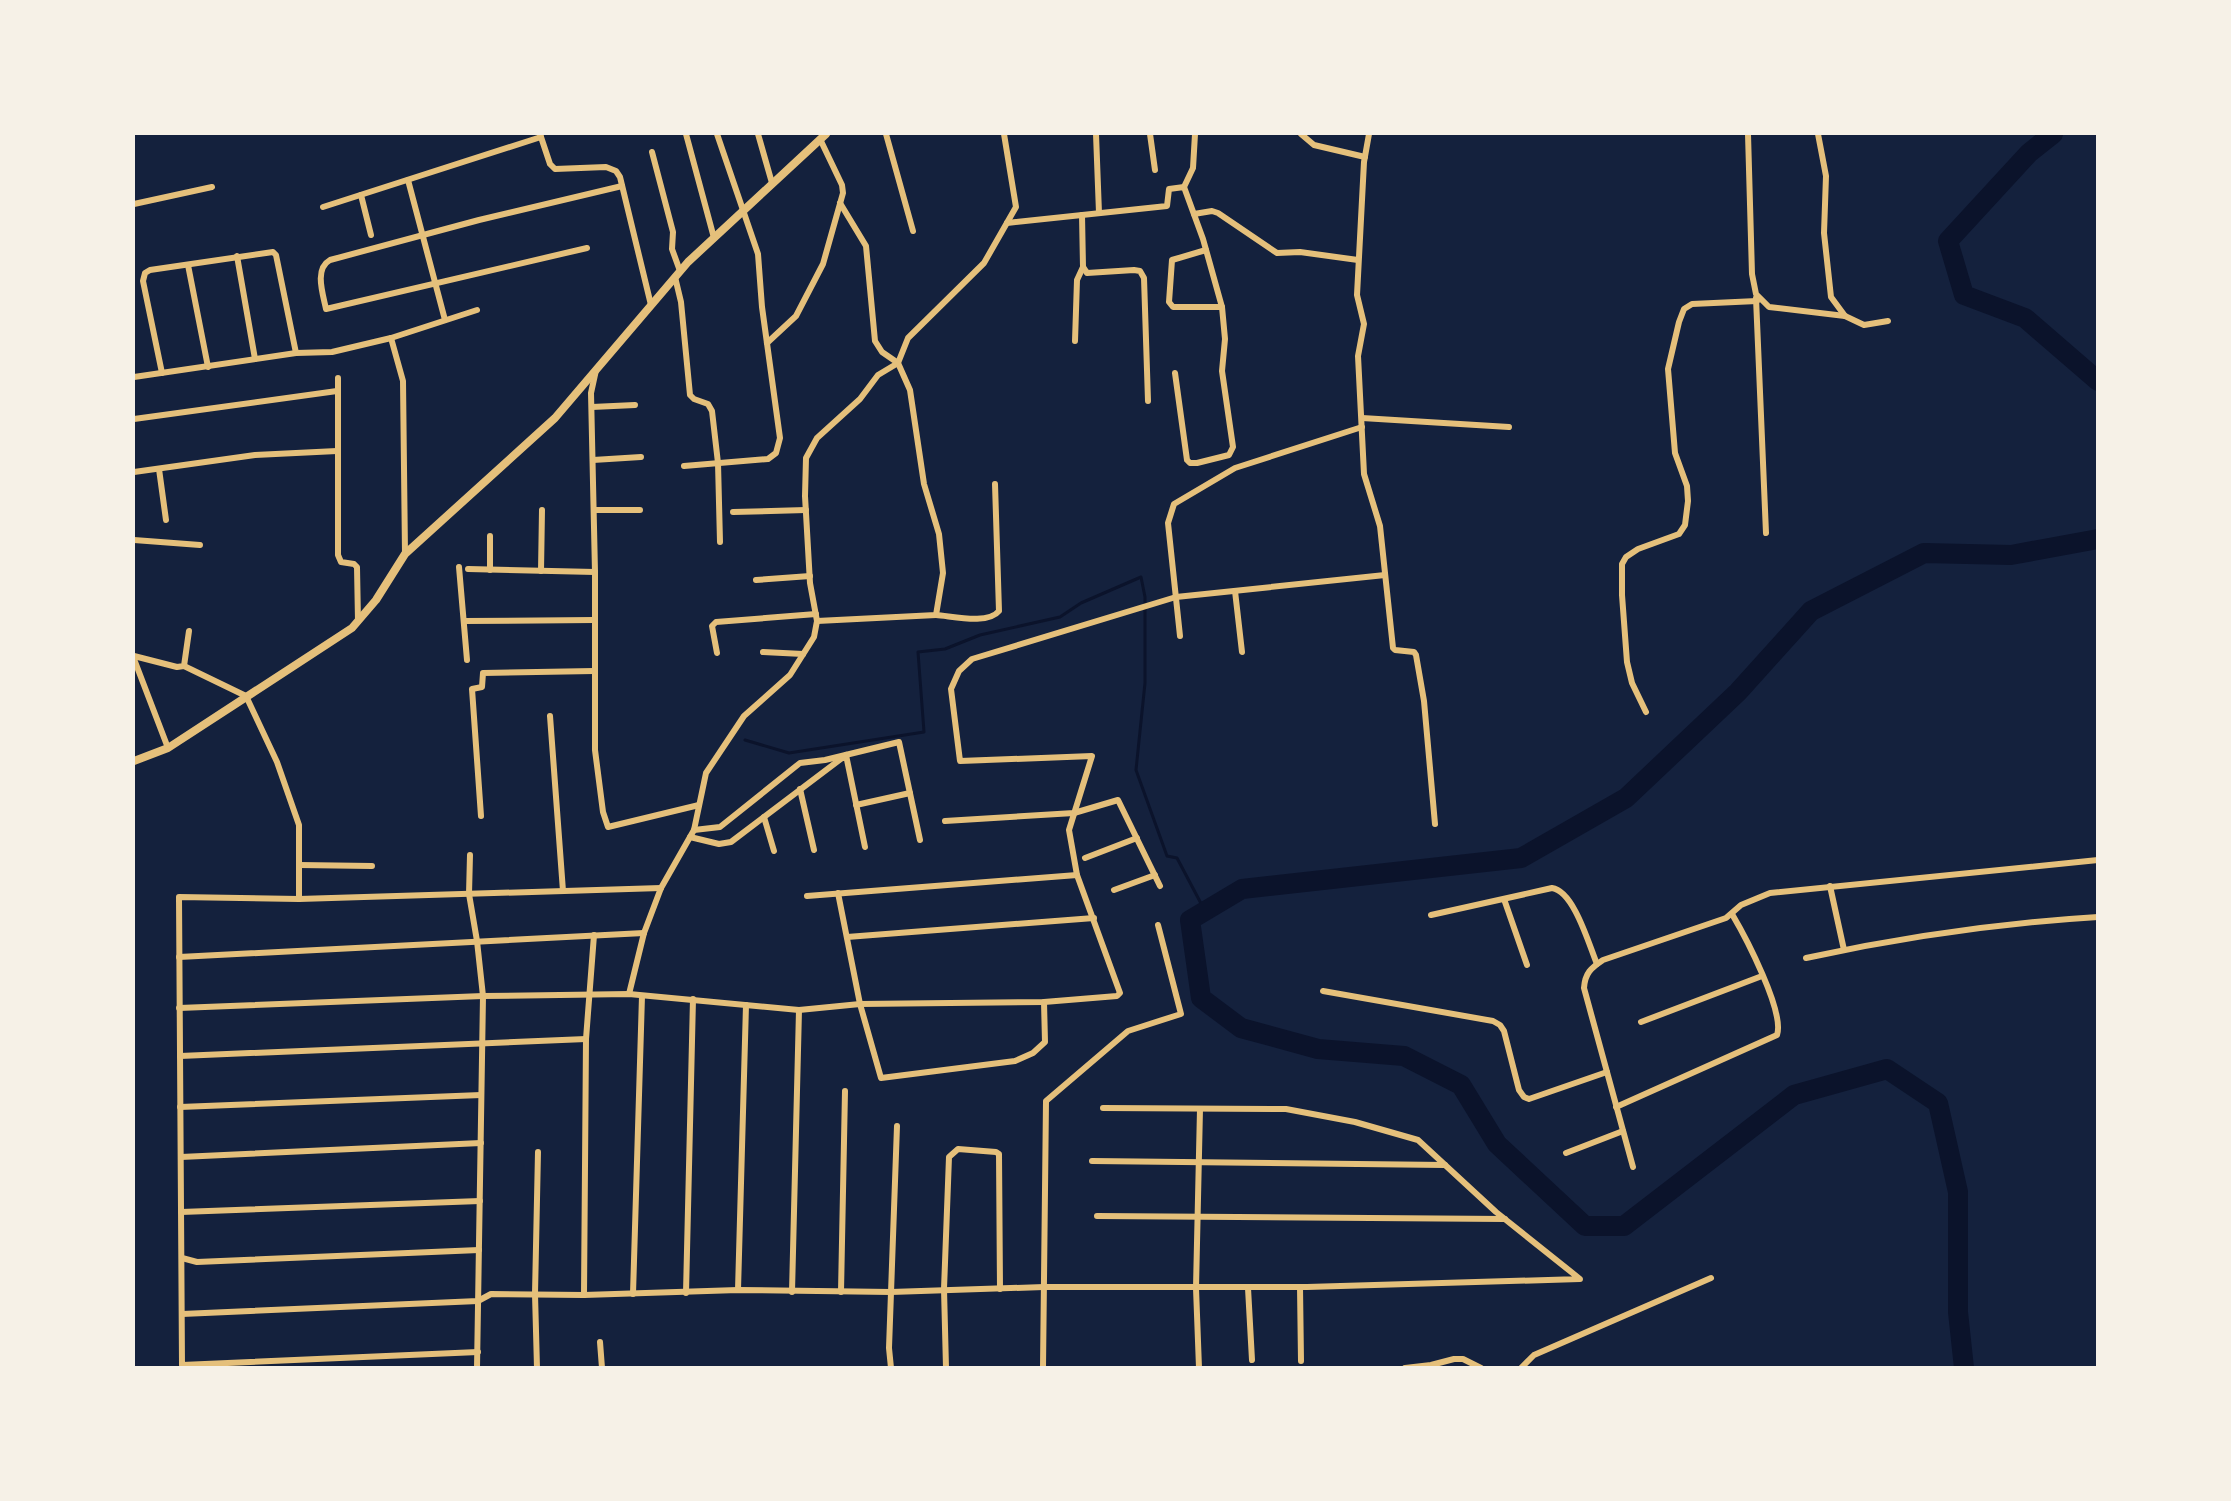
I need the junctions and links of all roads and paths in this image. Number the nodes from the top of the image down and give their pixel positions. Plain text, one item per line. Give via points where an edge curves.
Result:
1 (686, 134) edge
2 (717, 134) edge
3 (758, 134) edge
4 (886, 134) edge
5 (1004, 134) edge
6 (1096, 134) edge
7 (1150, 134) edge
8 (1195, 134) edge
9 (1301, 134) edge
10 (1369, 134) edge
11 (1748, 134) edge
12 (1818, 134) edge
13 (541, 135) edge
14 (823, 136) edge
15 (652, 152) dead end
16 (1365, 157) junction
17 (1155, 170) dead end
18 (408, 180) junction
19 (772, 183) junction
20 (622, 186) junction
21 (212, 187) dead end
22 (1184, 187) junction
23 (362, 195) junction
24 (840, 203) junction
25 (134, 204) edge
26 (323, 207) dead end
27 (743, 210) junction
28 (1098, 213) junction
29 (1194, 214) junction
30 (1082, 215) junction
31 (1007, 223) junction
32 (913, 231) dead end
33 (371, 235) dead end
34 (421, 236) junction
35 (714, 238) junction
36 (587, 248) dead end
37 (1206, 250) junction
38 (237, 256) junction
39 (1358, 260) junction
40 (188, 265) junction
41 (1083, 267) junction
42 (678, 274) junction
43 (434, 284) junction
44 (1756, 297) junction
45 (651, 305) junction
46 (1222, 307) junction
47 (477, 310) dead end
48 (1845, 316) junction
49 (444, 320) junction
50 (1888, 321) dead end
51 (391, 338) junction
52 (1075, 341) dead end
53 (767, 344) junction
54 (296, 353) junction
55 (255, 359) junction
56 (898, 363) junction
57 (208, 367) junction
58 (597, 370) junction
59 (162, 373) junction
60 (1174, 373) dead end
61 (134, 377) edge
62 (338, 378) dead end
63 (337, 391) junction
64 (1148, 401) dead end
65 (635, 405) dead end
66 (592, 407) junction
67 (1362, 418) junction
68 (134, 419) edge
69 (1362, 427) junction
70 (1509, 427) dead end
71 (337, 451) junction
72 (641, 457) dead end
73 (593, 460) junction
74 (718, 463) junction
75 (684, 466) dead end
76 (159, 469) junction
77 (134, 472) edge
78 (994, 484) dead end
79 (542, 510) dead end
80 (594, 510) junction
81 (640, 510) dead end
82 (806, 510) junction
83 (733, 512) dead end
84 (166, 520) dead end
85 (1766, 533) dead end
86 (490, 536) dead end
87 (134, 540) edge
88 (720, 542) dead end
89 (200, 544) dead end
90 (405, 554) junction
91 (459, 567) dead end
92 (468, 569) dead end
93 (490, 570) junction
94 (541, 571) junction
95 (595, 572) junction
96 (1385, 575) junction
97 (810, 576) junction
98 (756, 580) dead end
99 (1235, 591) junction
100 (1176, 597) junction
101 (936, 615) junction
102 (816, 618) junction
103 (594, 620) junction
104 (358, 621) junction
105 (464, 621) junction
106 (189, 632) dead end
107 (1180, 636) dead end
108 (763, 652) dead end
109 (1242, 652) dead end
110 (717, 653) dead end
111 (803, 654) junction
112 (134, 658) edge
113 (467, 660) dead end
114 (184, 666) junction
115 (594, 671) junction
116 (246, 696) junction
117 (1646, 712) dead end
118 (550, 716) dead end
119 (168, 748) junction
120 (846, 755) junction
121 (134, 761) edge
122 (800, 789) junction
123 (910, 793) junction
124 (699, 805) junction
125 (856, 805) junction
126 (1074, 813) junction
127 (481, 816) dead end
128 (764, 817) junction
129 (945, 821) dead end
130 (1435, 825) dead end
131 (694, 830) junction
132 (690, 837) junction
133 (1137, 838) junction
134 (920, 840) dead end
135 (865, 847) dead end
136 (814, 850) dead end
137 (774, 851) dead end
138 (470, 855) dead end
139 (1085, 858) dead end
140 (2097, 860) edge
141 (299, 865) junction
142 (372, 866) dead end
143 (1077, 875) junction
144 (1155, 875) junction
145 (1160, 886) dead end
146 (1830, 886) junction
147 (661, 888) junction
148 (1114, 890) dead end
149 (563, 891) junction
150 (838, 893) junction
151 (469, 894) junction
152 (807, 896) dead end
153 (299, 899) junction
154 (1504, 899) junction
155 (1732, 914) junction
156 (1431, 915) dead end
157 (2097, 917) edge
158 (1094, 918) junction
159 (1158, 925) dead end
160 (644, 933) junction
161 (594, 934) junction
162 (847, 937) junction
163 (477, 941) junction
164 (1844, 950) junction
165 (179, 957) junction
166 (1806, 958) dead end
167 (1597, 964) junction
168 (1527, 965) dead end
169 (1762, 976) junction
170 (1323, 991) dead end
171 (629, 994) junction
172 (483, 996) junction
173 (589, 996) junction
174 (642, 996) junction
175 (693, 999) junction
176 (1044, 1002) junction
177 (860, 1004) junction
178 (746, 1005) junction
179 (179, 1008) junction
180 (799, 1010) junction
181 (1641, 1022) dead end
182 (586, 1039) junction
183 (482, 1045) junction
184 (180, 1056) junction
185 (1607, 1072) junction
186 (845, 1091) dead end
187 (481, 1095) junction
188 (180, 1107) junction
189 (1616, 1107) junction
190 (1103, 1108) dead end
191 (1200, 1109) junction
192 (897, 1126) dead end
193 (1623, 1131) junction
194 (481, 1143) junction
195 (538, 1152) dead end
196 (1566, 1153) dead end
197 (181, 1157) junction
198 (1092, 1161) dead end
199 (1198, 1162) junction
200 (1446, 1165) junction
201 (1633, 1167) dead end
202 (480, 1201) junction
203 (181, 1212) junction
204 (1097, 1216) dead end
205 (1198, 1217) junction
206 (1505, 1219) junction
207 (479, 1250) junction
208 (182, 1258) junction
209 (1711, 1278) dead end
210 (1044, 1287) junction
211 (1300, 1287) junction
212 (1196, 1288) junction
213 (1248, 1288) junction
214 (1000, 1289) junction
215 (738, 1290) junction
216 (944, 1291) junction
217 (792, 1292) junction
218 (842, 1292) junction
219 (891, 1292) junction
220 (686, 1293) junction
221 (536, 1294) junction
222 (633, 1294) junction
223 (584, 1295) junction
224 (478, 1301) junction
225 (182, 1314) junction
226 (600, 1342) dead end
227 (478, 1352) junction
228 (1252, 1360) dead end
229 (1301, 1361) dead end
230 (477, 1368) edge
231 (537, 1368) edge
232 (602, 1368) edge
233 (891, 1368) edge
234 (946, 1368) edge
235 (1043, 1368) edge
236 (1199, 1368) edge
237 (1405, 1368) edge
238 (1481, 1368) edge
239 (1521, 1368) edge

1 - 35 street
2 - 27 street
3 - 19 street
4 - 32 street
5 - 31 street via 1016,207
6 - 28 street
7 - 17 street
8 - 22 street via 1193,168
9 - 16 street via 1314,145
10 - 16 street
11 - 44 street
12 - 48 street via 1826,176 1824,232 1831,297
13 - 18 street
13 - 20 street via 555,169 614,169
14 - 19 street
14 - 24 street via 842,185
15 - 42 street
16 - 39 street
18 - 23 street
18 - 34 street
19 - 27 street
20 - 34 street
20 - 45 street
21 - 25 street
22 - 28 street via 1169,189 1167,206
22 - 29 street
23 - 26 street
23 - 33 street
24 - 53 street via 825,260 808,293 794,319
24 - 56 street via 866,246 875,341 882,352
27 - 35 street
27 - 53 street via 758,254
28 - 30 street
29 - 37 street
29 - 39 street via 1218,213 1277,253
30 - 31 street
30 - 41 street
31 - 56 street via 984,264 908,338
34 - 43 street
34 - 43 street via 325,262 321,275 326,309
35 - 42 street
36 - 43 street
37 - 46 street
37 - 46 street via 1172,260 1169,302 1173,308
38 - 40 street
38 - 54 street via 273,252 276,255
38 - 55 street
39 - 67 street via 1357,298 1364,324 1358,356
40 - 57 street
40 - 59 street via 150,270 144,277
41 - 52 street via 1077,280
41 - 64 street via 1087,273 1140,272 1144,278
42 - 45 street
42 - 74 street via 690,395 711,407
43 - 49 street
44 - 48 street via 1769,307
44 - 85 street
44 - 117 street via 1692,304 1684,309 1672,347 1668,369 1675,453 1687,486 1685,525 1678,534 1638,549 1622,564 1628,662 1632,683
45 - 58 street
46 - 60 street via 1222,372 1233,447 1229,455 1197,464 1187,460
47 - 49 street
48 - 50 street via 1864,325
49 - 51 street
51 - 54 street via 332,352
51 - 90 street via 403,381
53 - 74 street via 781,435 776,453 768,459
54 - 55 street
55 - 57 street
56 - 82 street via 878,375 860,399 817,438 806,458
56 - 101 street via 910,390 924,484 939,534 943,573
57 - 59 street
58 - 66 street
58 - 90 street via 555,418
59 - 61 street
62 - 63 street
63 - 68 street
63 - 71 street
65 - 66 street
66 - 73 street
67 - 69 street
67 - 70 street
69 - 96 street via 1364,474 1379,522
69 - 100 street via 1235,468 1174,504 1168,523
71 - 76 street via 255,455
71 - 104 street via 338,555 341,562 357,567
72 - 73 street
73 - 80 street
74 - 75 street
74 - 88 street
76 - 77 street
76 - 84 street
78 - 101 street via 999,611 985,619
79 - 94 street
80 - 81 street
80 - 95 street
82 - 83 street
82 - 97 street
86 - 93 street
87 - 89 street
90 - 104 street
91 - 105 street
92 - 93 street
93 - 94 street
94 - 95 street
95 - 103 street
96 - 99 street
96 - 130 street via 1394,649 1416,655
97 - 98 street
97 - 102 street
99 - 100 street
99 - 109 street
100 - 107 street
100 - 126 street via 972,659 951,688 960,761 1092,756
101 - 102 street
102 - 110 street via 716,622 712,626
102 - 111 street via 814,637
103 - 105 street
103 - 115 street
104 - 116 street
105 - 113 street
106 - 114 street
108 - 111 street
111 - 124 street via 790,675 744,716 706,773
112 - 114 street
112 - 119 street
114 - 116 street
115 - 124 street via 595,750 608,827
115 - 127 street via 483,673 482,687 472,689
116 - 119 street
116 - 141 street via 277,762 299,825
118 - 149 street
119 - 121 street
120 - 122 street
120 - 123 street via 899,742
120 - 125 street
120 - 131 street via 800,763 720,827
122 - 128 street
122 - 136 street
123 - 125 street
123 - 134 street
124 - 131 street
125 - 135 street
126 - 129 street
126 - 133 street via 1118,800
126 - 143 street via 1069,830
128 - 132 street via 731,842 719,844
128 - 137 street
131 - 132 street
132 - 147 street
133 - 139 street
133 - 144 street
138 - 151 street
140 - 146 street
141 - 142 street
141 - 153 street
143 - 150 street
143 - 158 street
144 - 145 street
144 - 148 street
146 - 155 street via 1770,893 1741,905
146 - 164 street
147 - 149 street
147 - 160 street
149 - 151 street
150 - 152 street
150 - 162 street
151 - 153 street
151 - 163 street
153 - 165 street via 179,897
154 - 156 street
154 - 167 street via 1558,889 1571,903
154 - 168 street
155 - 167 street
155 - 169 street
157 - 164 street via 1969,930
158 - 162 street
158 - 176 street via 1120,993
159 - 210 street via 1181,1014 1128,1031 1046,1101
160 - 161 street
160 - 171 street
161 - 163 street
161 - 173 street
162 - 177 street
163 - 165 street
163 - 172 street
164 - 166 street
165 - 179 street
167 - 185 street via 1584,979 1584,988
169 - 181 street
169 - 189 street via 1777,1013 1777,1035
170 - 185 street via 1493,1021 1503,1031 1519,1090 1529,1099
171 - 173 street
171 - 174 street
172 - 173 street
172 - 179 street
172 - 183 street
173 - 182 street
174 - 175 street
174 - 222 street
175 - 178 street
175 - 220 street
176 - 177 street
176 - 177 street via 1045,1042 1016,1061 880,1078
177 - 180 street
178 - 180 street
178 - 215 street
179 - 184 street
180 - 217 street
182 - 183 street
182 - 223 street
183 - 184 street
183 - 187 street
184 - 188 street
185 - 189 street
186 - 218 street
187 - 188 street
187 - 194 street
188 - 197 street
189 - 193 street
190 - 191 street
191 - 199 street
191 - 200 street via 1286,1109 1355,1122 1418,1140
192 - 219 street
193 - 196 street
193 - 201 street
194 - 197 street
194 - 202 street
195 - 221 street
197 - 203 street
198 - 199 street
199 - 200 street
199 - 205 street
200 - 206 street
202 - 203 street
202 - 207 street
203 - 208 street
204 - 205 street
205 - 206 street
205 - 212 street
206 - 211 street via 1580,1279
207 - 208 street via 197,1262
207 - 224 street
208 - 225 street
209 - 239 street via 1534,1355
210 - 212 street
210 - 214 street
210 - 235 street
211 - 213 street
211 - 229 street
212 - 213 street
212 - 236 street
213 - 228 street
214 - 216 street
214 - 216 street via 999,1154 958,1149 949,1157
215 - 217 street
215 - 220 street
216 - 219 street
216 - 234 street
217 - 218 street
218 - 219 street
219 - 233 street
220 - 222 street
221 - 223 street
221 - 224 street via 491,1294
221 - 231 street
222 - 223 street
224 - 225 street
224 - 227 street
225 - 227 street via 182,1365
226 - 232 street
227 - 230 street
237 - 238 street via 1454,1359

